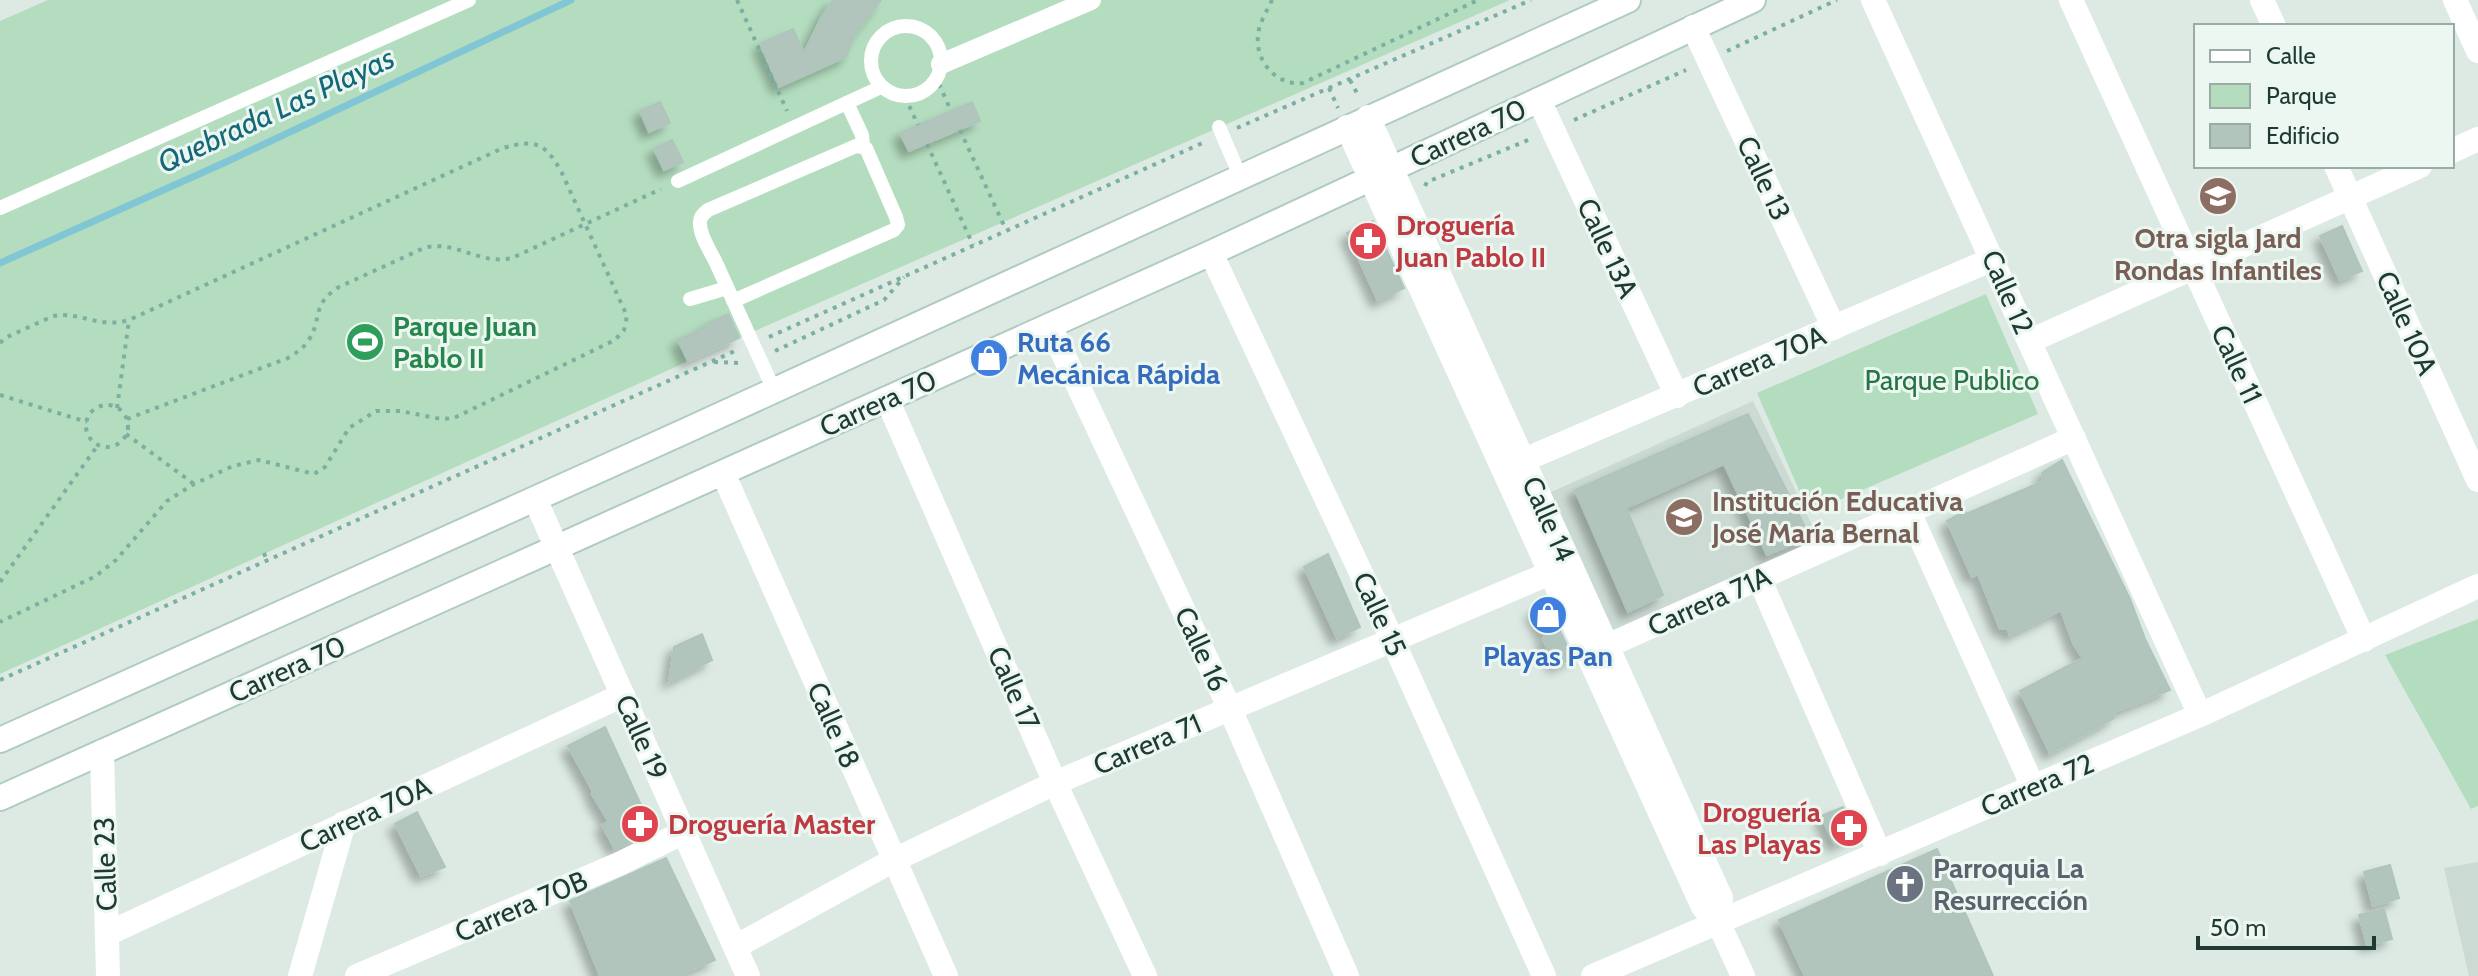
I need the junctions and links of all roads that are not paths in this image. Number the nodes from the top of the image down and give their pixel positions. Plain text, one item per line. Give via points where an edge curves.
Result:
1 (469, 0) edge
2 (1091, 0) edge
3 (1628, 0) edge
4 (1753, 0) edge
5 (1873, 0) edge
6 (2071, 0) edge
7 (2262, 0) edge
8 (2455, 0) edge
9 (2273, 24) edge
10 (1693, 27) junction
11 (2478, 51) edge
12 (939, 72) junction
13 (881, 87) junction
14 (1539, 100) junction
15 (847, 103) junction
16 (1358, 122) junction
17 (1220, 131) road end
18 (2478, 139) edge
19 (863, 147) junction
20 (2454, 150) edge
21 (2337, 168) edge
22 (2416, 168) edge
23 (1382, 173) junction
24 (1240, 176) junction
25 (678, 181) dead end
26 (2351, 198) junction
27 (0, 208) edge
28 (1211, 253) junction
29 (1993, 259) junction
30 (2194, 269) junction
31 (730, 295) junction
32 (690, 299) dead end
33 (1050, 326) junction
34 (1834, 328) junction
35 (2030, 341) junction
36 (774, 390) junction
37 (1677, 396) junction
38 (887, 399) junction
39 (2074, 438) junction
40 (1524, 460) junction
41 (723, 473) junction
42 (2478, 480) edge
43 (535, 499) junction
44 (1909, 512) junction
45 (557, 548) junction
46 (1560, 569) junction
47 (1759, 578) junction
48 (2478, 586) edge
49 (1392, 639) junction
50 (2364, 640) junction
51 (1607, 646) junction
52 (623, 695) junction
53 (1230, 709) junction
54 (2200, 715) junction
55 (0, 740) edge
56 (102, 752) junction
57 (1055, 783) junction
58 (2033, 787) junction
59 (0, 798) edge
60 (344, 823) junction
61 (684, 832) junction
62 (1880, 854) junction
63 (894, 860) junction
64 (1718, 922) junction
65 (107, 934) junction
66 (735, 947) junction
67 (741, 974) edge
68 (108, 976) edge
69 (300, 976) edge
70 (357, 976) edge
71 (946, 976) edge
72 (1145, 976) edge
73 (1347, 976) edge
74 (1544, 976) edge
75 (1593, 976) edge
76 (1743, 976) edge

1 - 27 lane
2 - 12 street
3 - 16 street, Carrera 70
4 - 10 street, Carrera 70
5 - 29 street, Calle 12
6 - 30 street, Calle 11
7 - 9 street
8 - 11 street
10 - 14 street, Carrera 70
10 - 34 street, Calle 13
12 - 13 lane via 923,92 905,97
12 - 13 lane via 940,54 931,36 913,27 893,28 872,49 871,69
13 - 15 lane
14 - 23 street, Carrera 70
14 - 37 street, Calle 13A
15 - 19 lane
15 - 25 lane
16 - 23 street, Calle 14
16 - 24 street, Carrera 70
17 - 24 lane
18 - 20 street
19 - 31 lane via 701,215 701,231
19 - 31 lane via 896,217 894,230
21 - 26 street, Calle 10A
22 - 26 street
23 - 28 street, Carrera 70
23 - 40 street, Calle 14 via 1406,202
23 - 46 street, Calle 14
24 - 36 street, Carrera 70
26 - 30 street
26 - 42 street, Calle 10A
28 - 33 street, Carrera 70
28 - 49 street, Calle 15
29 - 34 street, Carrera 70A
29 - 35 street, Calle 12
30 - 35 street
30 - 50 street, Calle 11
31 - 32 lane
31 - 36 lane
33 - 38 street, Carrera 70
33 - 53 street, Calle 16
34 - 37 street, Carrera 70A
35 - 39 street, Calle 12
36 - 43 street, Carrera 70
37 - 40 street, Carrera 70A
38 - 41 street, Carrera 70
38 - 57 street, Calle 17
39 - 44 street, Carrera 71A
39 - 54 street, Calle 12
40 - 46 street, Calle 14
41 - 45 street, Carrera 70
41 - 63 street, Calle 18
43 - 45 street, Calle 19
43 - 55 street, Carrera 70
44 - 47 street, Carrera 71A
44 - 58 street
45 - 52 street, Calle 19
45 - 56 street, Carrera 70
46 - 49 street, Carrera 71
46 - 51 street, Calle 14
46 - 64 street, Calle 14 via 1703,907
47 - 51 street, Carrera 71A
47 - 62 street
48 - 50 street, Carrera 72
49 - 53 street, Carrera 71
49 - 74 street, Calle 15
50 - 54 street, Carrera 72
51 - 64 street, Calle 14 via 1721,898
52 - 60 street, Carrera 70A
52 - 61 street, Calle 19
53 - 57 street, Carrera 71
53 - 73 street, Calle 16
54 - 58 street, Carrera 72
56 - 59 street, Carrera 70
56 - 65 street, Calle 23
57 - 63 street, Carrera 71
57 - 72 street, Calle 17
58 - 62 street, Carrera 72
60 - 65 street, Carrera 70A
60 - 69 street
61 - 66 street, Calle 19
61 - 70 street, Carrera 70B
62 - 64 street, Carrera 72
63 - 66 street, Carrera 71
63 - 71 street, Calle 18
64 - 75 street, Carrera 72
64 - 76 street, Calle 14
65 - 68 street, Calle 23
66 - 67 street, Calle 19

